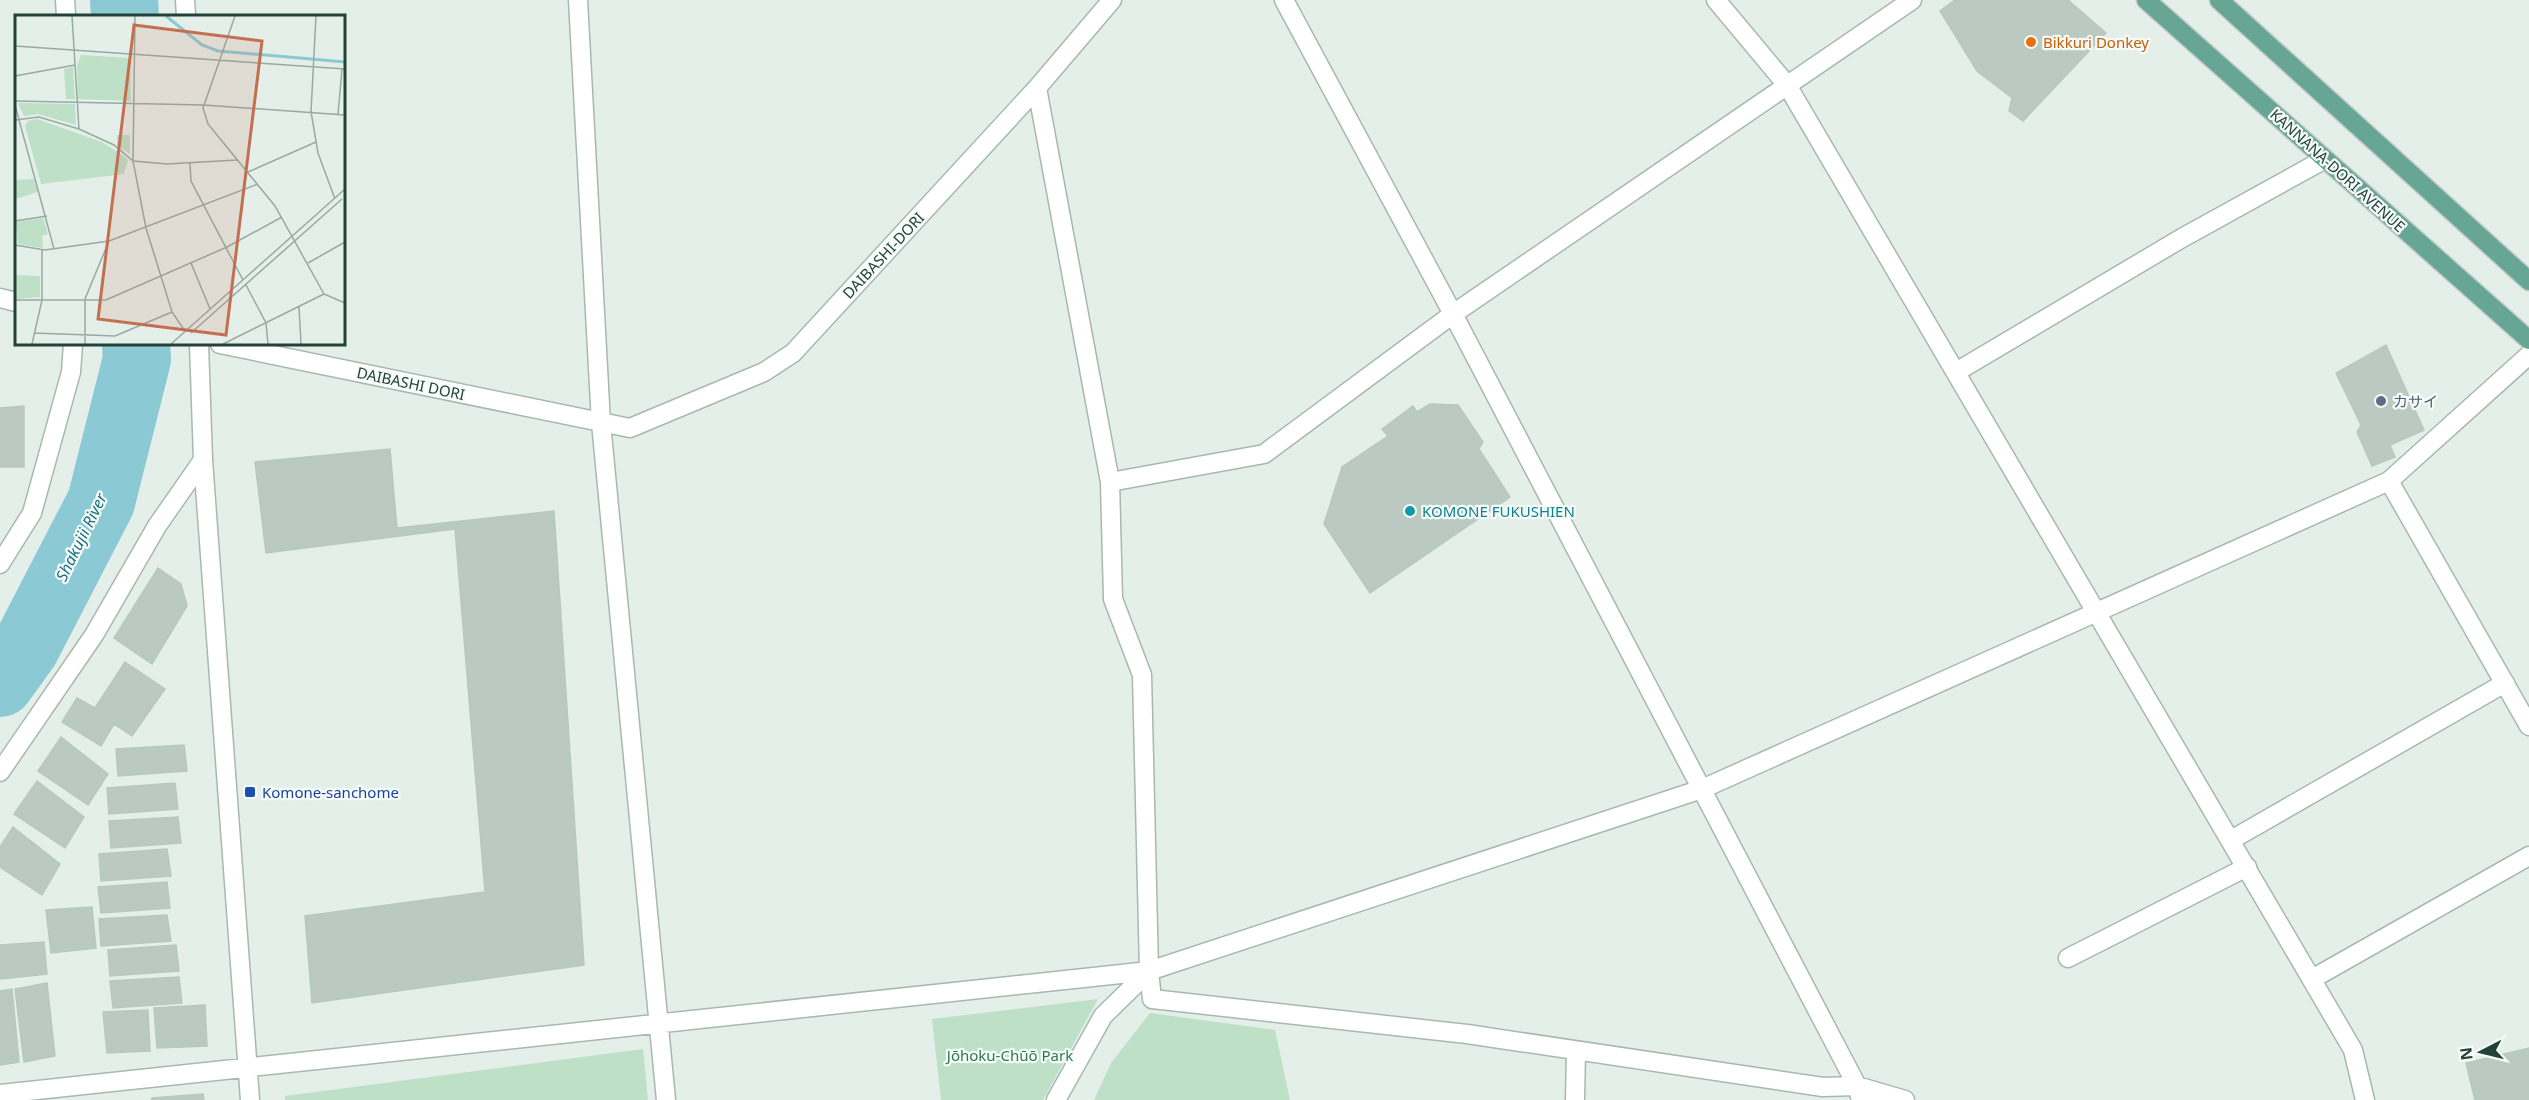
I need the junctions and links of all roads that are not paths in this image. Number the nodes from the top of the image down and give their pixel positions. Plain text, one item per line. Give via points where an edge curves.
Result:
1 (65, 0) edge
2 (185, 0) edge
3 (579, 0) edge
4 (1112, 0) edge
5 (1284, 0) edge
6 (1716, 0) edge
7 (1912, 0) edge
8 (2146, 0) edge
9 (2219, 0) edge
10 (66, 15) edge
11 (186, 15) edge
12 (1787, 86) junction
13 (1037, 88) junction
14 (2325, 159) junction
15 (2529, 281) edge
16 (0, 298) edge
17 (15, 302) edge
18 (1453, 314) junction
19 (2529, 340) edge
20 (73, 345) edge
21 (199, 345) edge
22 (225, 345) edge
23 (2529, 355) edge
24 (1956, 372) junction
25 (602, 423) junction
26 (203, 460) junction
27 (2389, 481) junction
28 (1110, 483) junction
29 (0, 564) edge
30 (2097, 610) junction
31 (2505, 683) junction
32 (2529, 726) edge
33 (0, 772) edge
34 (1702, 789) junction
35 (2231, 840) junction
36 (2529, 856) edge
37 (2247, 867) junction
38 (2068, 958) dead end
39 (1149, 971) junction
40 (2312, 979) junction
41 (658, 1025) junction
42 (1576, 1051) junction
43 (249, 1068) junction
44 (1859, 1093) edge
45 (0, 1094) edge
46 (250, 1100) edge
47 (666, 1100) edge
48 (1056, 1100) edge
49 (1575, 1100) edge
50 (1905, 1100) edge
51 (2365, 1100) edge

1 - 10 street
2 - 11 street
3 - 25 street
4 - 13 street, DAIBASHI-DORI
5 - 18 street
6 - 12 street
7 - 12 street
8 - 14 main road, KANNANA-DORI AVENUE
9 - 15 main road
12 - 18 street
12 - 24 street
13 - 25 street, DAIBASHI-DORI via 779,364 630,428
13 - 28 street
14 - 19 main road, KANNANA-DORI AVENUE
14 - 24 street via 2182,238
16 - 17 street
18 - 28 street via 1264,454
18 - 34 street
20 - 29 street via 71,372 32,513
21 - 26 street
22 - 25 street, DAIBASHI DORI
23 - 27 street
24 - 30 street
25 - 41 street
26 - 33 street via 157,526 94,635
26 - 43 street
27 - 30 street
27 - 31 street
28 - 39 street via 1113,599 1142,675
30 - 34 street
30 - 35 street
31 - 32 street
31 - 35 street
34 - 39 street
34 - 44 street
35 - 37 street
36 - 40 street
37 - 38 street
37 - 40 street
39 - 41 street
39 - 42 street via 1152,999 1467,1034
39 - 48 street via 1103,1016
40 - 51 street via 2353,1050
41 - 43 street
41 - 47 street
42 - 44 street
42 - 49 street
43 - 45 street
43 - 46 street
44 - 50 street

